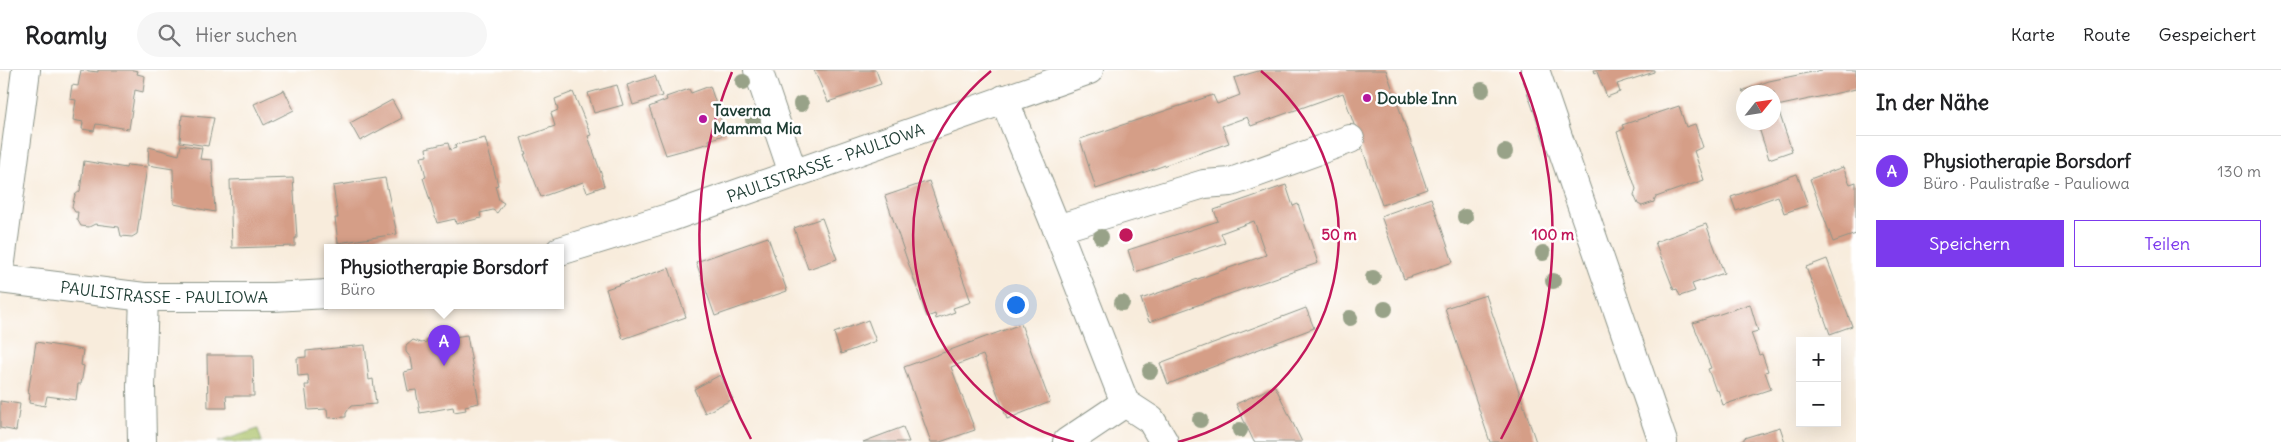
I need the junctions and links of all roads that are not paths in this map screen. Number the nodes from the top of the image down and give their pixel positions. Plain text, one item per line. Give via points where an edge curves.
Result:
1 (26, 70) edge
2 (758, 70) edge
3 (1089, 70) edge
4 (1535, 70) edge
5 (1004, 99) junction
6 (1350, 139) dead end
7 (793, 173) junction
8 (1058, 229) junction
9 (564, 250) edge
10 (0, 269) edge
11 (0, 279) edge
12 (324, 294) edge
13 (144, 298) junction
14 (1125, 403) junction
15 (142, 442) edge
16 (1067, 442) edge
17 (1164, 442) edge
18 (1663, 442) edge

1 - 10 street
2 - 7 street
3 - 5 street, PAULISTRASSE - PAULIOWA
4 - 18 street
5 - 7 street, PAULISTRASSE - PAULIOWA
5 - 8 street
6 - 8 street via 1231,182 1204,184
7 - 9 street, PAULISTRASSE - PAULIOWA via 670,217
8 - 14 street
11 - 13 street, PAULISTRASSE - PAULIOWA
12 - 13 street, PAULISTRASSE - PAULIOWA
13 - 15 street
14 - 16 street
14 - 17 street via 1150,420

